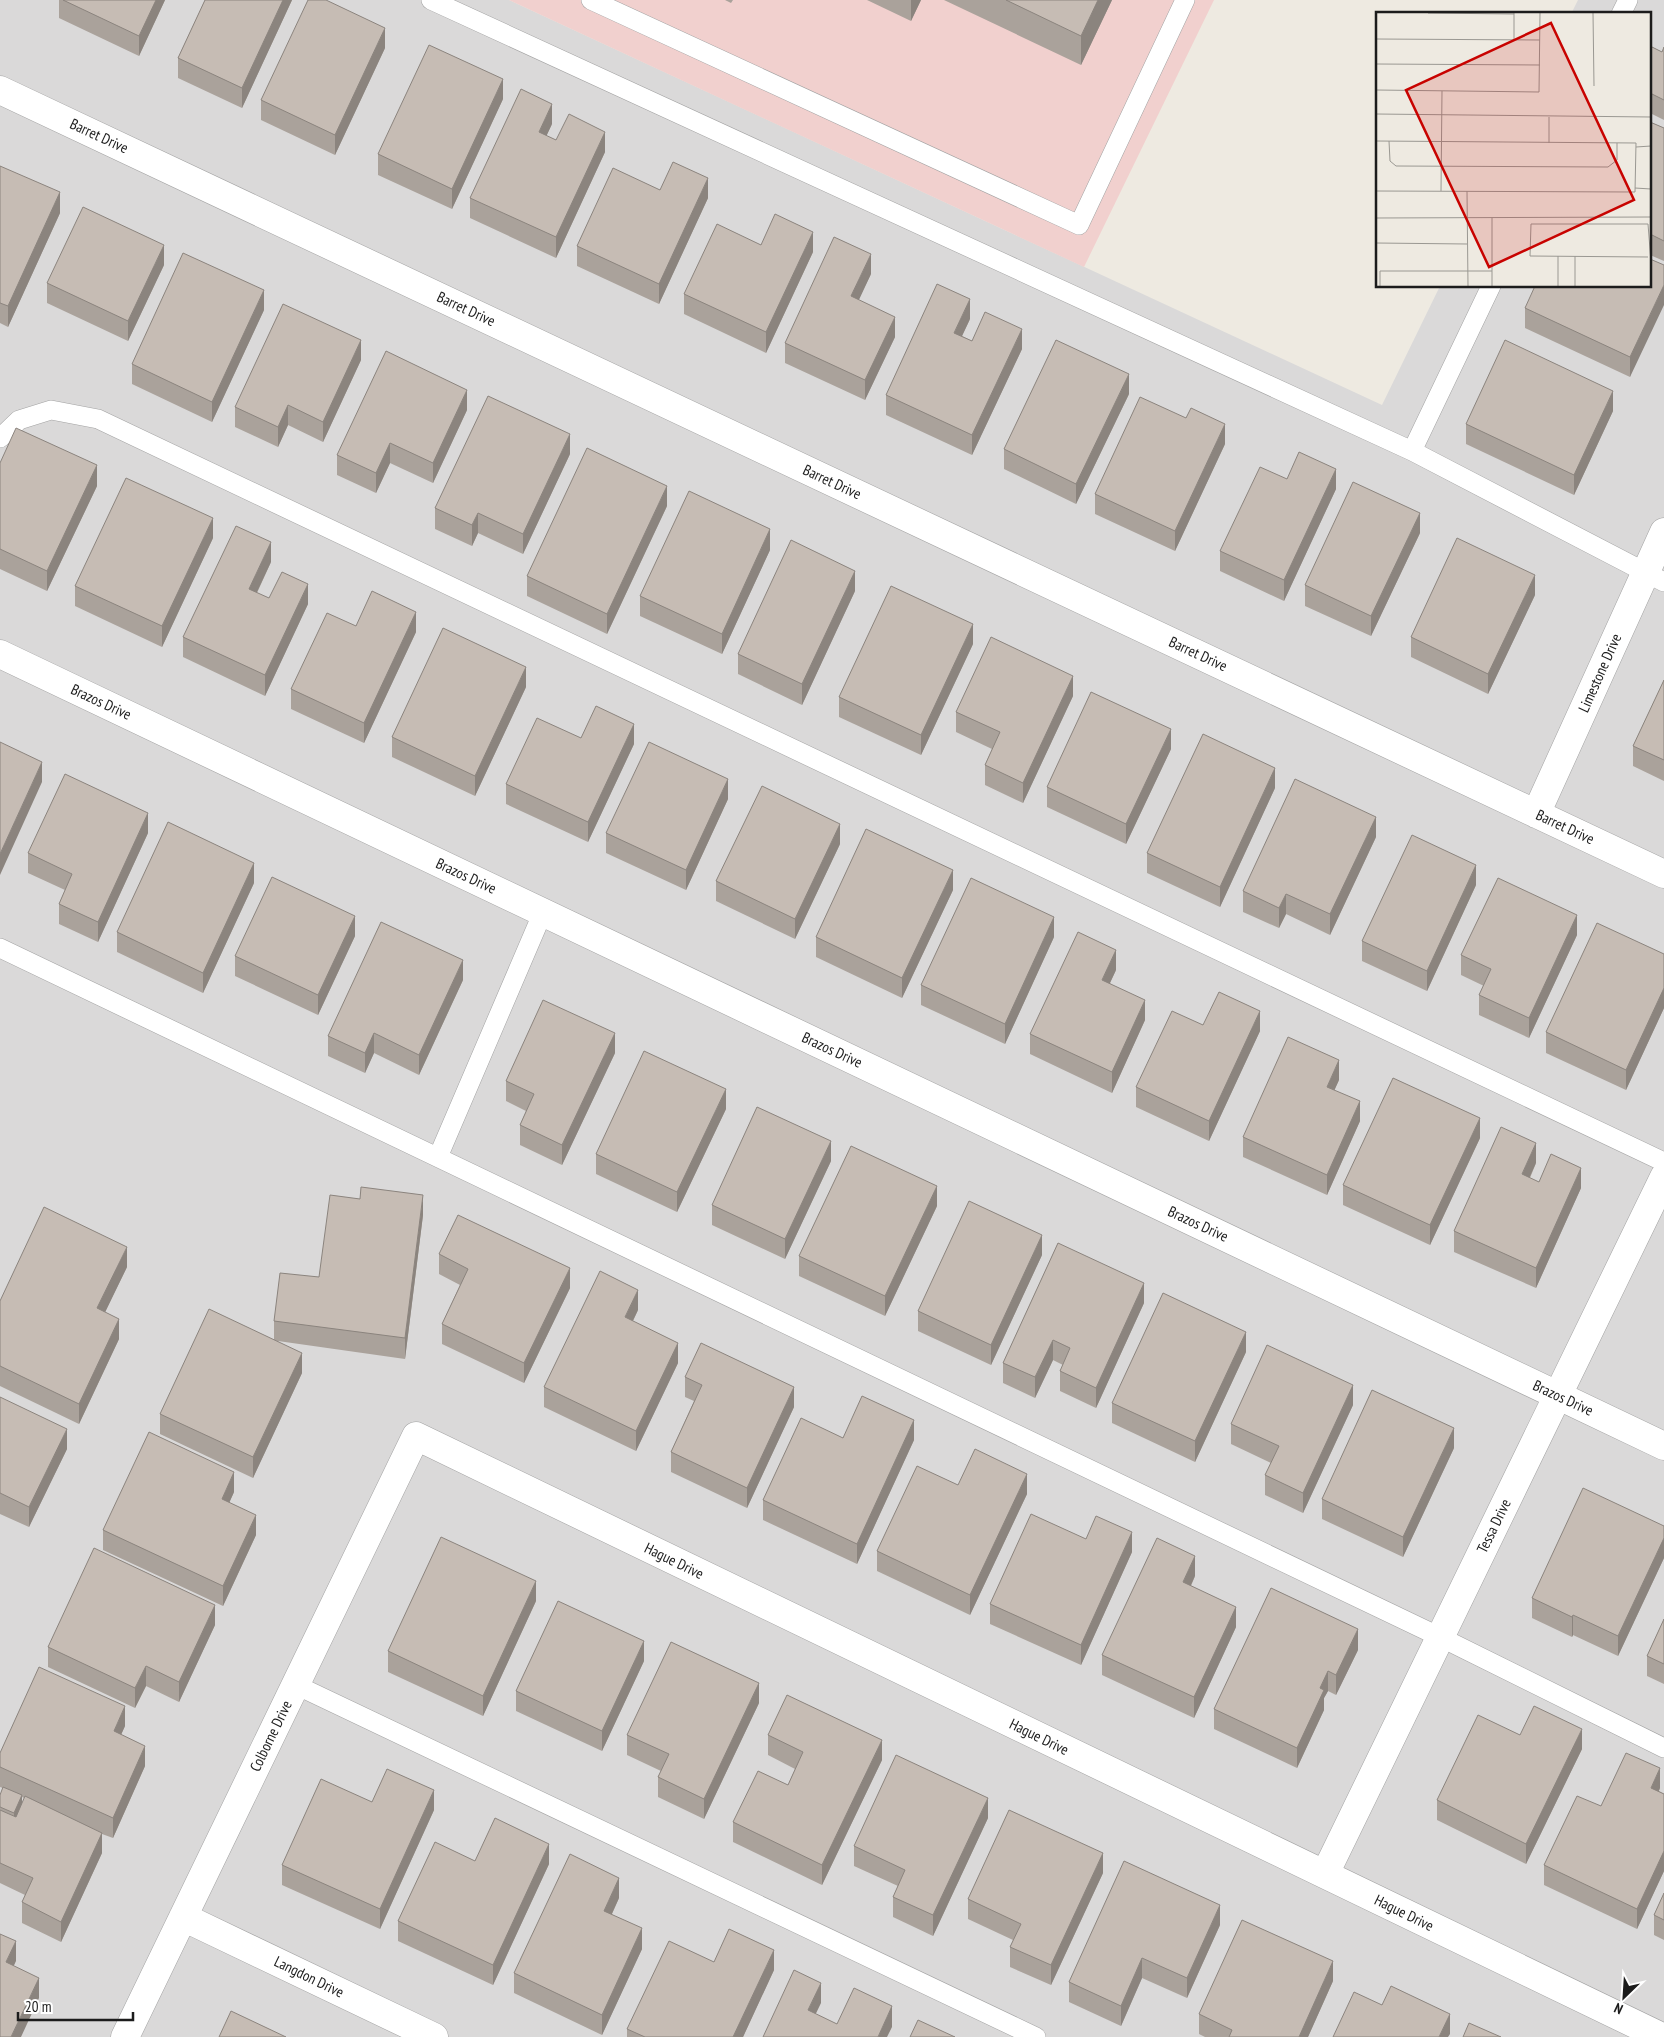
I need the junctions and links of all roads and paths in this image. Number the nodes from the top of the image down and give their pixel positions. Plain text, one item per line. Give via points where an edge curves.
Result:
1 (431, 0) edge
2 (591, 0) edge
3 (1185, 0) edge
4 (1628, 0) edge
5 (1622, 12) edge
6 (0, 90) edge
7 (1490, 288) edge
8 (0, 438) edge
9 (1412, 451) junction
10 (1664, 532) edge
11 (1655, 578) edge
12 (0, 654) edge
13 (1536, 814) junction
14 (1664, 874) edge
15 (543, 912) junction
16 (0, 948) edge
17 (438, 1157) junction
18 (1664, 1162) edge
19 (1664, 1177) edge
20 (1558, 1396) junction
21 (416, 1436) joint
22 (1664, 1446) edge
23 (1440, 1637) junction
24 (296, 1685) junction
25 (1664, 1748) edge
26 (1325, 1874) junction
27 (183, 1917) junction
28 (431, 2036) edge
29 (125, 2037) edge
30 (1036, 2037) edge
31 (1662, 2037) edge

1 - 9 lane
2 - 3 lane via 1079,224
4 - 5 lane
6 - 13 street, Barret Drive
7 - 9 lane
8 - 18 lane via 19,420 51,410 98,419
9 - 11 lane
10 - 11 street, Limestone Drive
11 - 13 street, Limestone Drive
12 - 15 street, Brazos Drive
13 - 14 street, Barret Drive
15 - 17 lane
15 - 20 street, Brazos Drive
16 - 17 lane
17 - 23 lane
19 - 20 street, Tessa Drive
20 - 22 street, Brazos Drive
20 - 23 street, Tessa Drive
21 - 24 street, Colborne Drive
21 - 26 street, Hague Drive
23 - 25 lane
23 - 26 street, Tessa Drive
24 - 27 street, Colborne Drive
24 - 30 lane
26 - 31 street, Hague Drive
27 - 28 street, Langdon Drive
27 - 29 street, Colborne Drive

